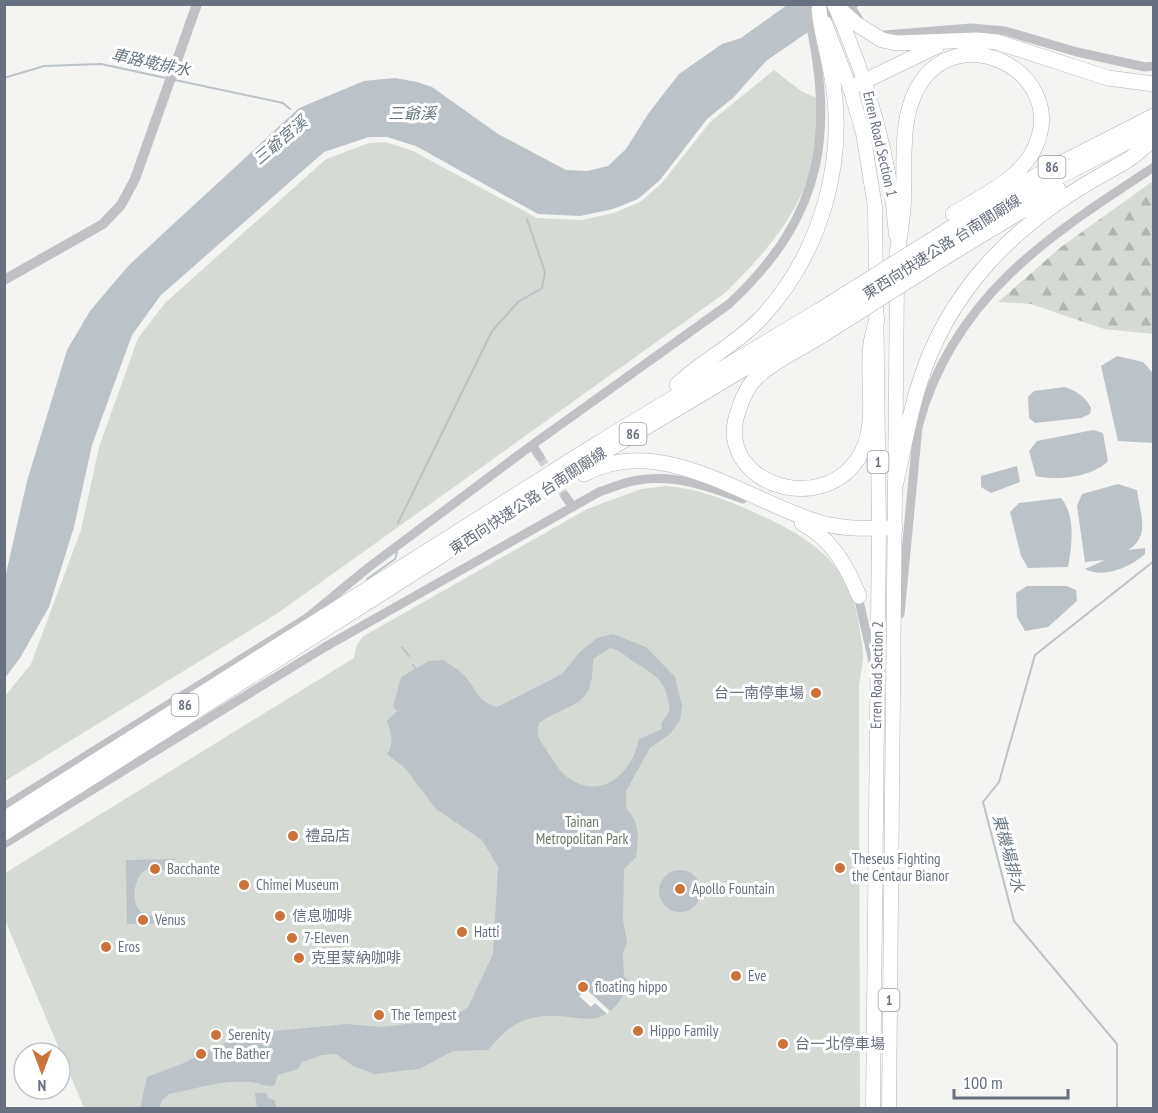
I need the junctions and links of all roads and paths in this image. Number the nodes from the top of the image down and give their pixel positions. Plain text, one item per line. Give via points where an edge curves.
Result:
1 (197, 4) edge
2 (849, 4) edge
3 (819, 6) edge
4 (853, 24) junction
5 (822, 38) junction
6 (954, 41) junction
7 (1154, 66) edge
8 (867, 82) junction
9 (1154, 84) edge
10 (850, 88) junction
11 (1154, 116) edge
12 (1154, 128) edge
13 (1148, 143) edge
14 (1154, 167) edge
15 (954, 232) junction
16 (877, 241) joint
17 (897, 254) junction
18 (4, 280) edge
19 (820, 317) junction
20 (877, 318) junction
21 (676, 385) junction
22 (532, 445) junction
23 (540, 457) tunnel mouth
24 (895, 486) junction
25 (565, 496) tunnel mouth
26 (504, 502) junction
27 (573, 507) junction
28 (777, 507) junction
29 (879, 528) junction
30 (895, 528) junction
31 (449, 552) junction
32 (859, 596) junction
33 (362, 600) junction
34 (315, 632) junction
35 (878, 683) junction
36 (890, 763) junction
37 (63, 788) junction
38 (4, 807) edge
39 (4, 819) edge
40 (4, 833) edge
41 (4, 844) edge
42 (873, 1108) edge
43 (889, 1108) edge

1 - 18 street via 135,178 117,210 98,227
2 - 4 street
3 - 4 highway
3 - 5 highway
4 - 6 highway via 882,40
4 - 7 street via 886,36 971,28 1005,31 1077,52
4 - 8 main road, Erren Road Section 1 / 1
5 - 10 main road, Erren Road Section 1 / 1
5 - 21 highway via 831,71 836,140 831,182 814,238 762,317
5 - 22 street via 820,150 798,215 780,245 751,284 729,304
6 - 8 highway via 915,54
6 - 9 highway via 997,42 1108,78
8 - 10 highway
8 - 17 main road, Erren Road Section 1 / 1 via 889,169
10 - 16 main road, Erren Road Section 1 / 1 via 870,168
11 - 15 highway, 東西向快速公路 台南關廟線 / 86 via 1038,174
12 - 15 highway, 東西向快速公路 台南關廟線 / 86
13 - 15 highway
13 - 24 highway via 1134,156 1028,222 968,289 942,328 928,359
14 - 36 street via 1049,238 1001,280 956,336 933,378 918,427 899,628 895,754
15 - 17 highway via 1014,174 1036,145 1040,133 1038,104 1026,78 989,55 949,60 926,75 917,88 907,118
15 - 19 highway, 東西向快速公路 台南關廟線 / 86, bridge
15 - 19 highway
16 - 20 main road, Erren Road Section 2 / 1
17 - 24 main road, Erren Road Section 2 / 1
19 - 20 highway via 754,381 732,424 734,438 756,474 794,490 821,486 844,474 860,455 868,431 871,344
19 - 21 highway
19 - 26 highway, 東西向快速公路 台南關廟線 / 86
19 - 31 highway, 東西向快速公路 台南關廟線 / 86
20 - 29 main road, Erren Road Section 2 / 1
21 - 26 highway via 594,433 513,488
22 - 23 street
22 - 34 street via 350,581
24 - 30 main road, Erren Road Section 2 / 1
25 - 27 street
26 - 33 highway, 東西向快速公路 台南關廟線 / 86
27 - 32 street via 599,492 636,480 679,480 724,491 786,516 810,531 831,553
27 - 34 street via 375,621
28 - 29 highway via 833,525
28 - 31 highway via 685,467 662,463 598,466
28 - 32 highway via 829,542 845,562
29 - 30 highway
29 - 35 main road, Erren Road Section 2 / 1
30 - 36 main road, Erren Road Section 2 / 1
31 - 33 highway, 東西向快速公路 台南關廟線 / 86
32 - 35 street
33 - 34 highway, 東西向快速公路 台南關廟線 / 86
34 - 37 highway, 東西向快速公路 台南關廟線 / 86
34 - 37 street
35 - 42 main road, Erren Road Section 2 / 1
36 - 43 main road, Erren Road Section 2 / 1
37 - 38 street
37 - 39 highway, 東西向快速公路 台南關廟線 / 86
37 - 40 highway, 東西向快速公路 台南關廟線 / 86
37 - 41 street

